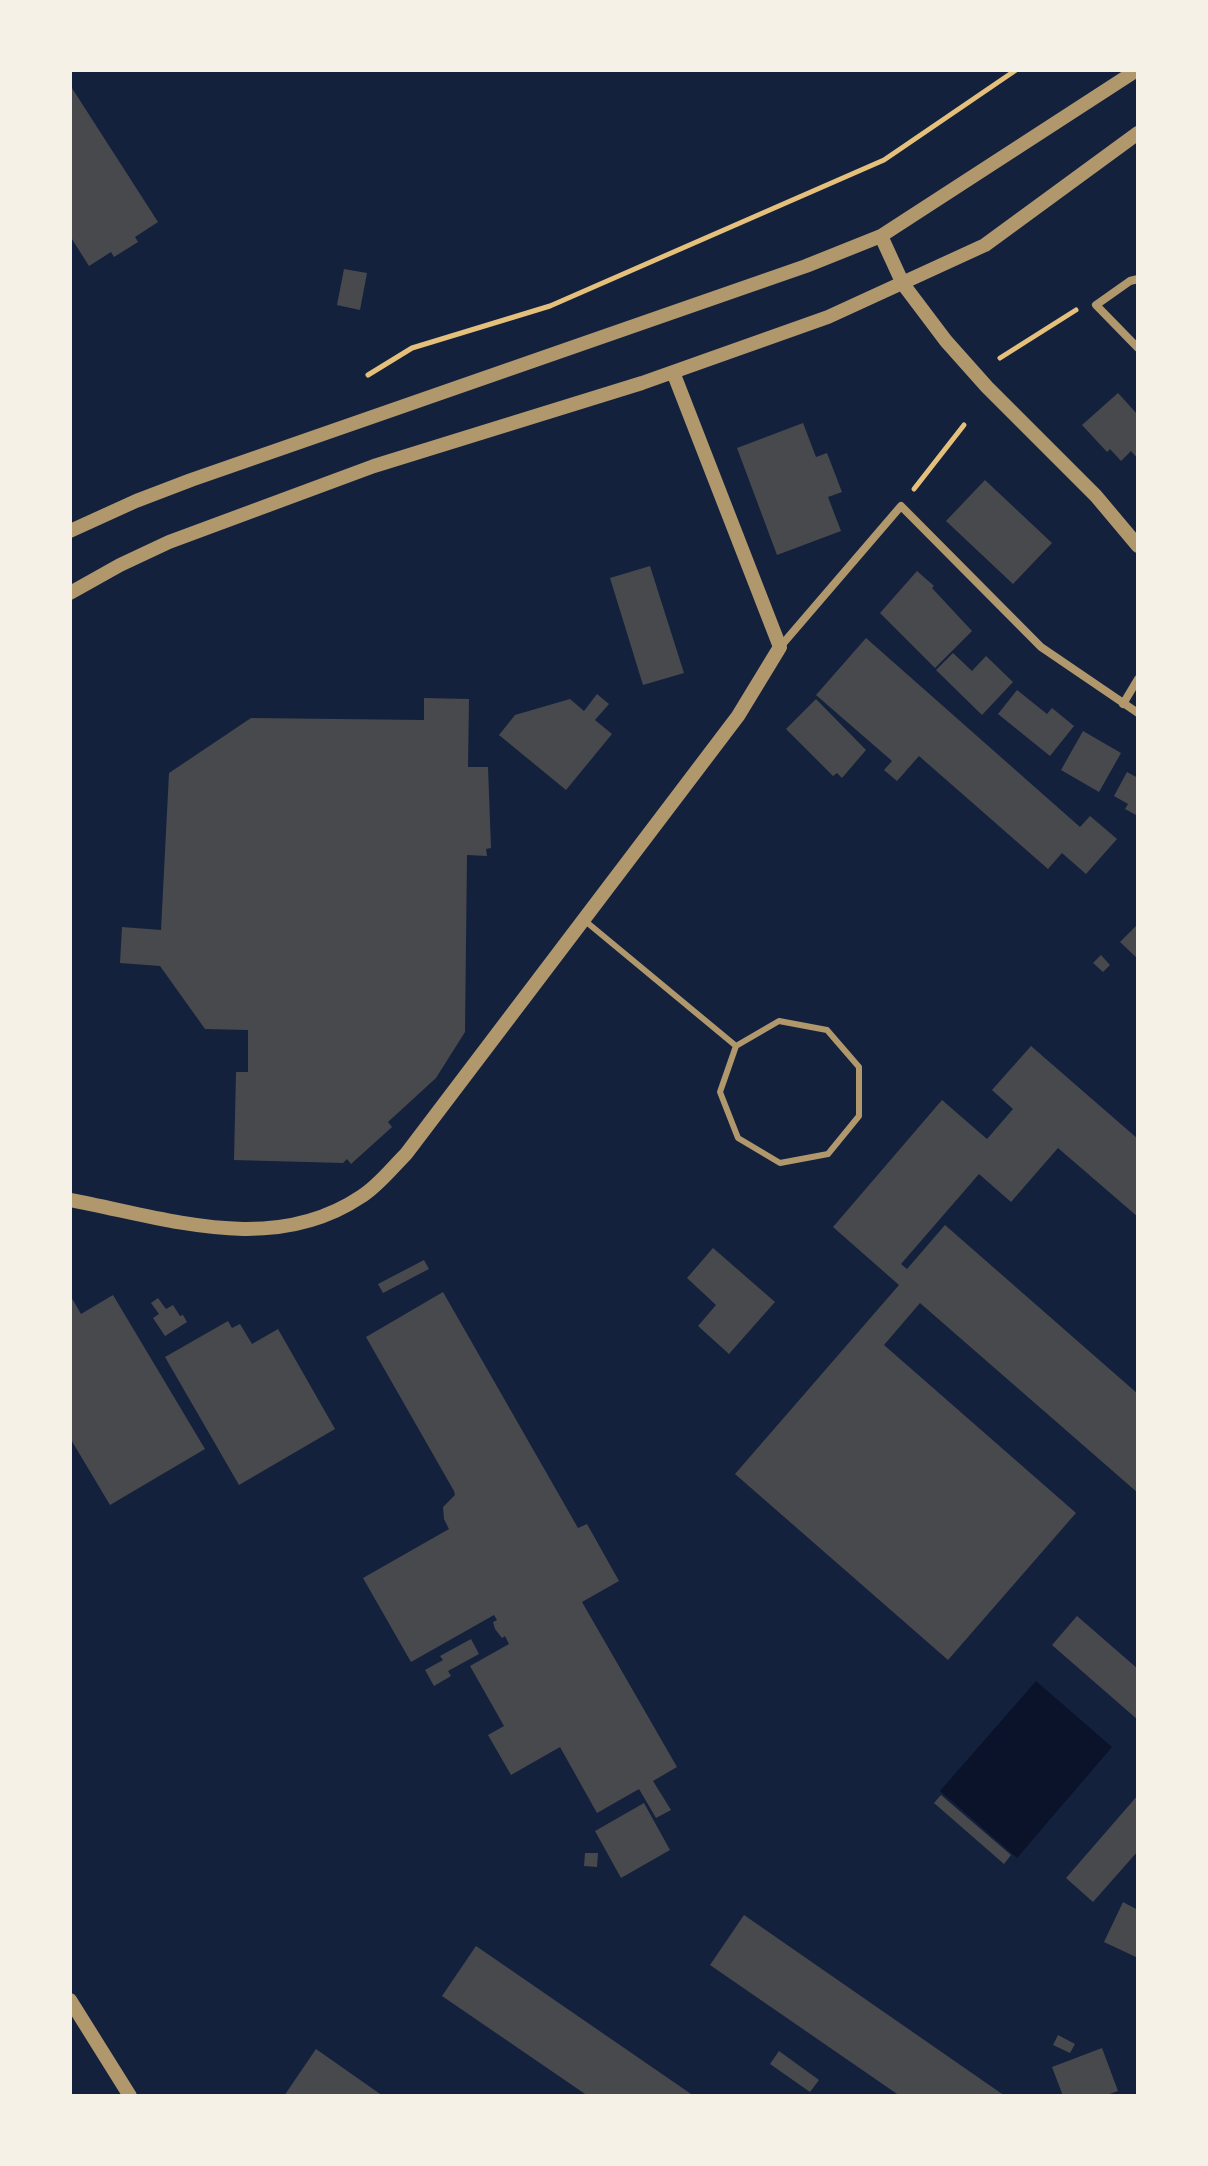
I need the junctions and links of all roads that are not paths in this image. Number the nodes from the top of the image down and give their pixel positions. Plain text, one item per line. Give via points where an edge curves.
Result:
1 (1137, 70) edge
2 (1138, 133) edge
3 (881, 236) junction
4 (1138, 279) edge
5 (903, 284) junction
6 (1138, 348) edge
7 (673, 372) junction
8 (70, 531) edge
9 (1138, 546) edge
10 (70, 593) edge
11 (780, 647) junction
12 (1138, 679) edge
13 (1123, 704) junction
14 (1138, 713) edge
15 (584, 920) junction
16 (736, 1046) junction
17 (70, 1200) edge
18 (70, 2000) edge
19 (130, 2096) edge

1 - 3 street
2 - 5 street via 985,245
3 - 5 street
3 - 8 street via 191,480
4 - 6 street via 1096,305
5 - 7 street via 828,317
5 - 9 street via 987,387
7 - 10 street via 374,466 234,517 120,565
7 - 11 street
11 - 13 street via 901,506 1041,647
11 - 15 street via 738,716
12 - 13 street
13 - 14 street
15 - 16 lane
15 - 17 street via 406,1154 352,1202 319,1219 256,1231
16 - 16 lane via 779,1021 827,1030 859,1067 859,1116 828,1154 780,1163 738,1138 720,1092
18 - 19 street

